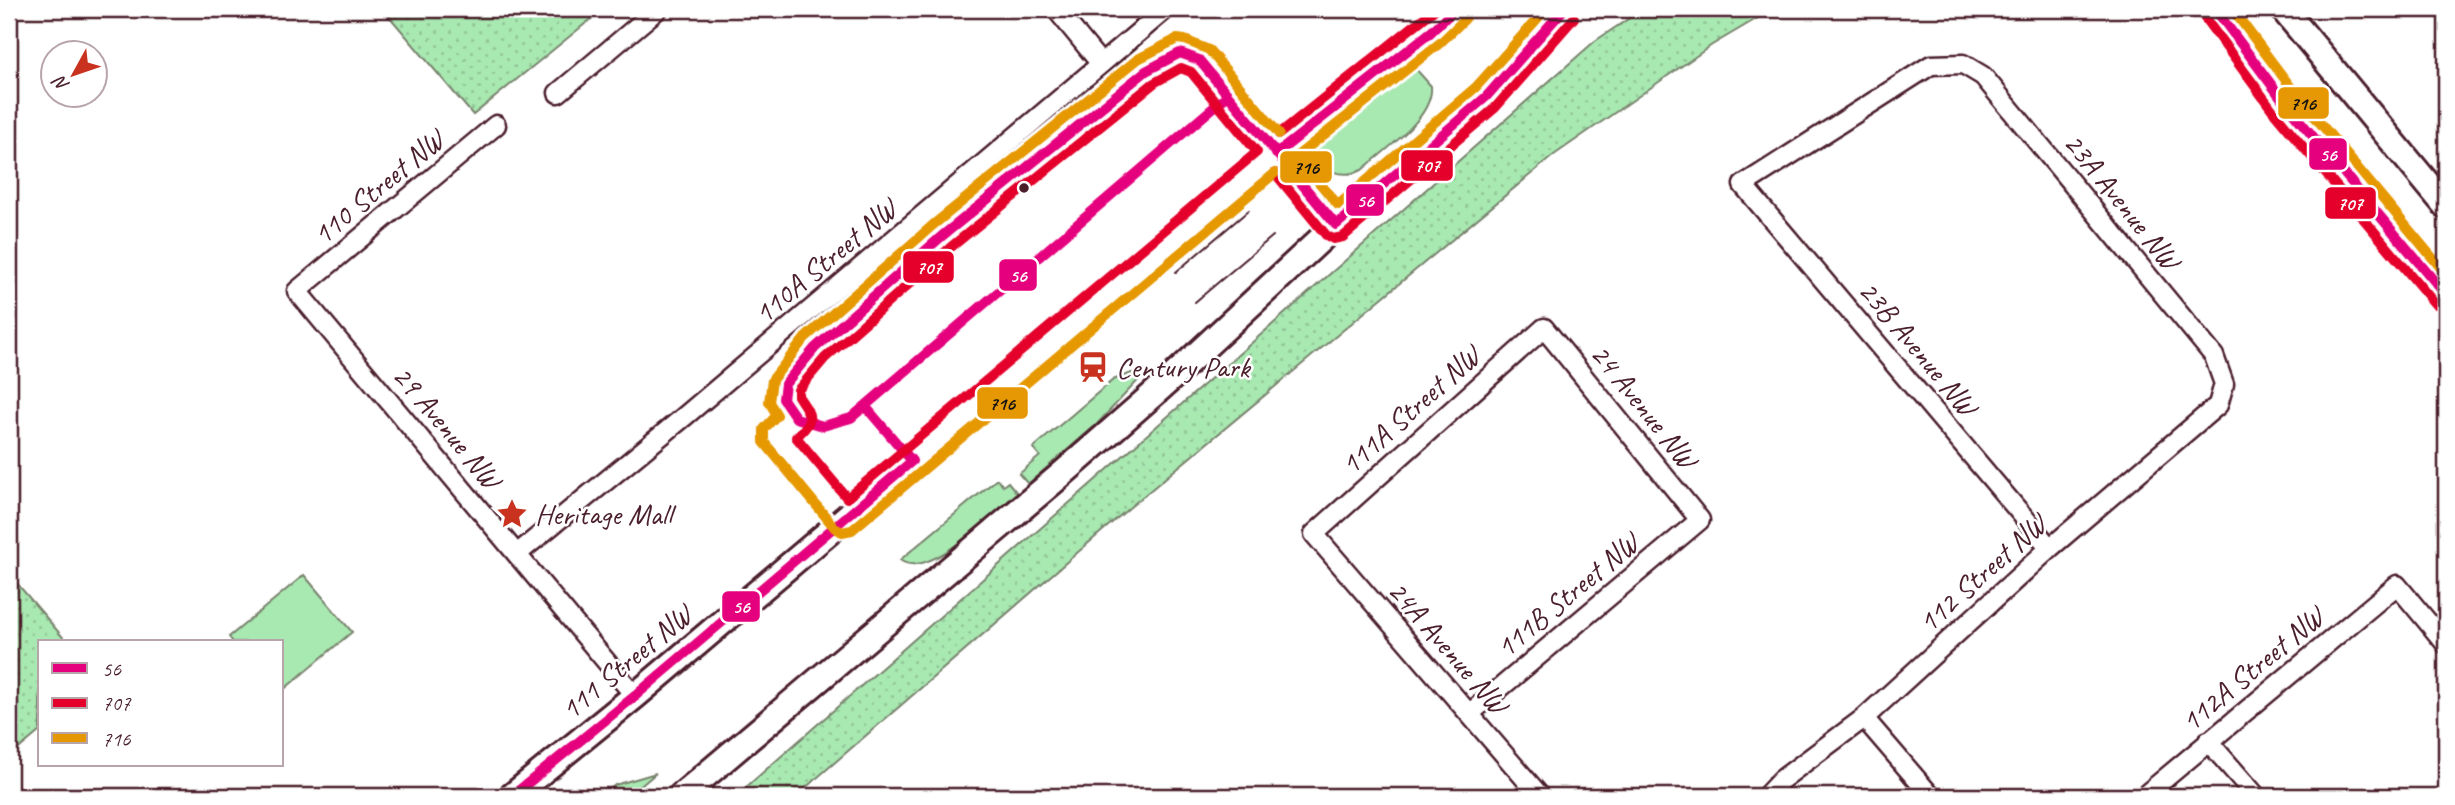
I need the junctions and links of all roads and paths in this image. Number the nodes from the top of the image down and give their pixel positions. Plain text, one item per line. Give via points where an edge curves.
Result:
1 (658, 9) edge
2 (1056, 9) edge
3 (1166, 9) edge
4 (1455, 9) edge
5 (1564, 9) edge
6 (2215, 9) edge
7 (2283, 9) edge
8 (1101, 64) junction
9 (558, 93) dead end
10 (496, 125) dead end
11 (1743, 185) joint
12 (2446, 206) edge
13 (297, 291) joint
14 (2446, 295) edge
15 (1544, 328) joint
16 (2224, 384) joint
17 (1700, 520) joint
18 (1314, 534) joint
19 (2050, 548) junction
20 (517, 554) junction
21 (2446, 644) edge
22 (635, 696) junction
23 (1469, 714) junction
24 (1864, 718) junction
25 (2208, 741) junction
26 (512, 796) edge
27 (681, 796) edge
28 (1540, 796) edge
29 (1766, 796) edge
30 (1931, 796) edge
31 (2144, 796) edge
32 (2256, 796) edge

1 - 9 street
2 - 8 street
3 - 8 street, 110A Street NW
4 - 22 main road, 111 Street NW via 1276,153
5 - 27 main road via 1486,97 1336,225 1166,383
6 - 14 main road via 2285,103
7 - 12 main road
8 - 20 street, 110A Street NW
10 - 13 street, 110 Street NW
11 - 16 street, 23A Avenue NW via 1931,65 1963,65 1983,76 2214,356
11 - 19 street, 23B Avenue NW
13 - 20 street, 29 Avenue NW
15 - 17 street, 24 Avenue NW
15 - 18 street, 111A Street NW
16 - 19 street, 112 Street NW via 2218,405
17 - 23 street, 111B Street NW
18 - 23 street, 24A Avenue NW
19 - 24 street, 112 Street NW
20 - 22 street, 29 Avenue NW
21 - 25 street, 112A Street NW via 2397,585
22 - 26 main road, 111 Street NW
23 - 28 street, 24A Avenue NW
24 - 29 street, 112 Street NW
24 - 30 street
25 - 31 street, 112A Street NW
25 - 32 street

